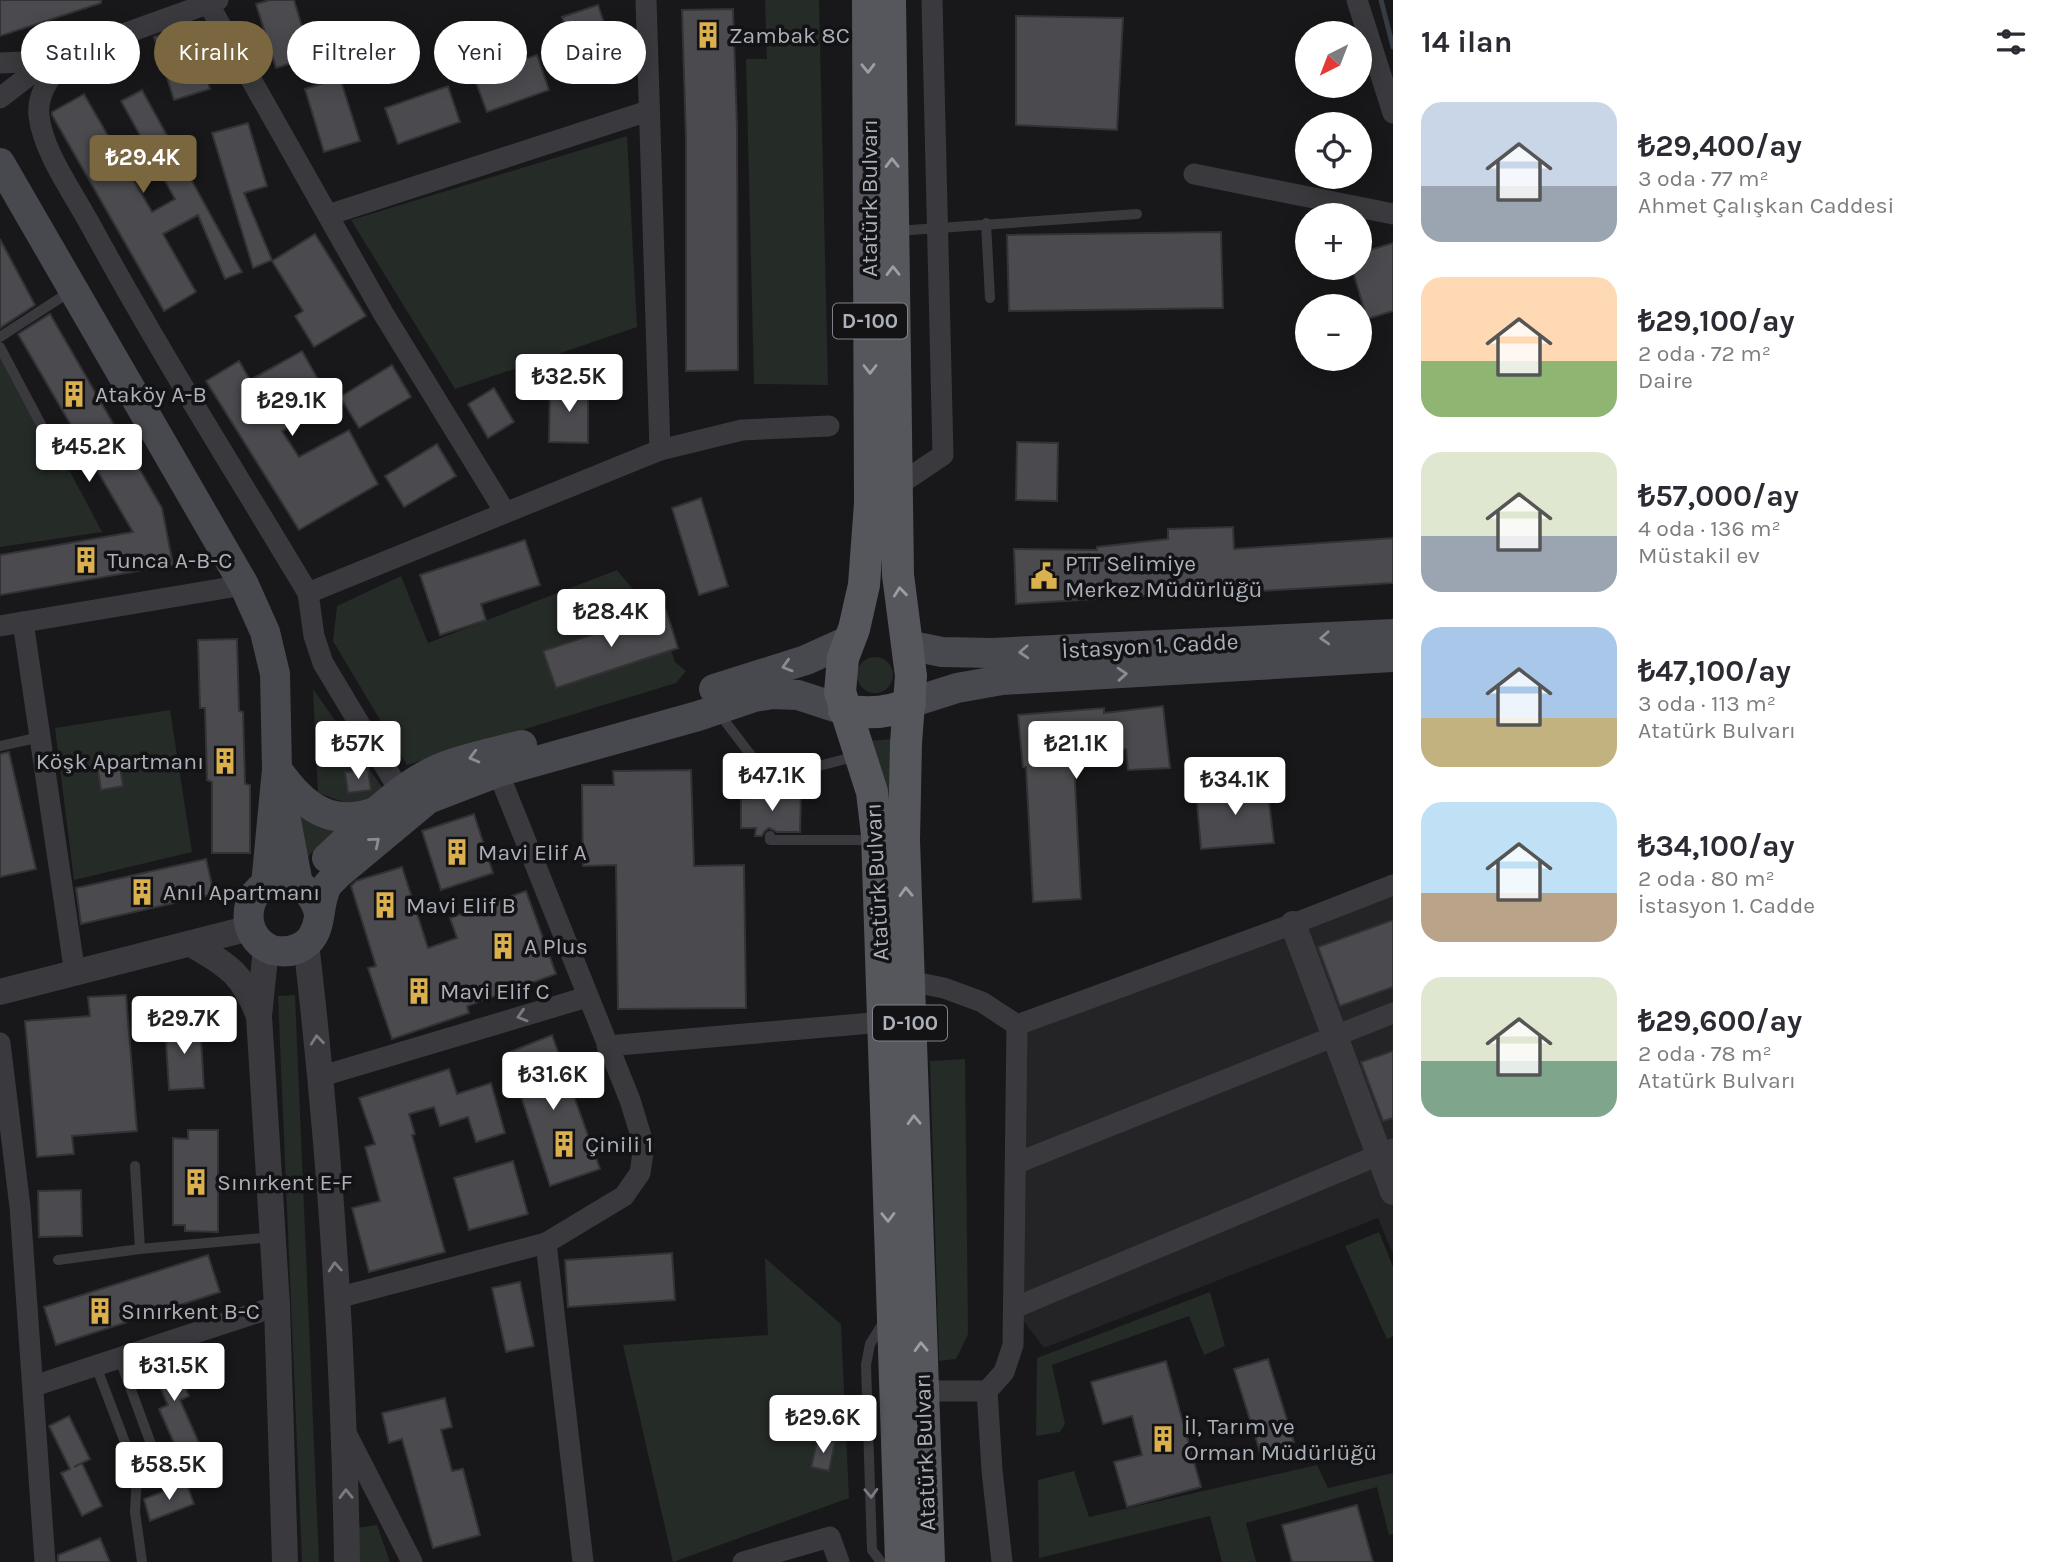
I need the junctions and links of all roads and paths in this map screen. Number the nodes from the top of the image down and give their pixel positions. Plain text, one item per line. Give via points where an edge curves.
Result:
1 (646, 0) edge
2 (932, 0) edge
3 (1357, 0) edge
4 (213, 2) edge
5 (887, 3) edge
6 (140, 27) edge
7 (21, 62) edge
8 (0, 63) edge
9 (21, 81) edge
10 (46, 84) edge
11 (0, 97) edge
12 (648, 111) junction
13 (1393, 113) edge
14 (0, 163) edge
15 (1194, 174) dead end
16 (1137, 214) dead end
17 (1393, 214) edge
18 (328, 215) junction
19 (986, 223) junction
20 (938, 228) junction
21 (893, 232) junction
22 (73, 290) junction
23 (990, 298) dead end
24 (0, 337) edge
25 (0, 347) edge
26 (829, 425) dead end
27 (660, 450) junction
28 (63, 466) dead end
29 (897, 486) junction
30 (505, 512) junction
31 (244, 585) junction
32 (307, 593) junction
33 (23, 622) junction
34 (0, 626) edge
35 (1393, 634) edge
36 (850, 640) junction
37 (907, 645) junction
38 (1393, 657) edge
39 (910, 703) junction
40 (716, 710) junction
41 (844, 710) junction
42 (40, 737) junction
43 (0, 746) edge
44 (860, 756) junction
45 (277, 769) junction
46 (498, 772) junction
47 (390, 801) junction
48 (770, 836) dead end
49 (877, 840) junction
50 (298, 884) junction
51 (266, 885) junction
52 (1393, 885) edge
53 (319, 913) junction
54 (1293, 924) junction
55 (258, 938) junction
56 (306, 943) junction
57 (191, 944) junction
58 (75, 974) junction
59 (909, 981) junction
60 (0, 992) edge
61 (587, 996) junction
62 (1393, 1013) edge
63 (259, 1016) junction
64 (883, 1022) junction
65 (1017, 1025) junction
66 (1335, 1036) junction
67 (0, 1043) edge
68 (607, 1046) junction
69 (322, 1076) junction
70 (1386, 1151) edge
71 (1017, 1163) junction
72 (135, 1166) dead end
73 (1393, 1192) edge
74 (10, 1210) edge
75 (273, 1237) junction
76 (546, 1243) junction
77 (140, 1249) junction
78 (58, 1260) dead end
79 (337, 1298) junction
80 (277, 1306) junction
81 (1014, 1308) junction
82 (892, 1309) junction
83 (119, 1357) junction
84 (96, 1366) junction
85 (34, 1386) junction
86 (923, 1391) junction
87 (987, 1391) junction
88 (345, 1431) junction
89 (155, 1455) dead end
90 (45, 1562) edge
91 (142, 1562) edge
92 (285, 1562) edge
93 (347, 1562) edge
94 (412, 1562) edge
95 (583, 1562) edge
96 (743, 1562) edge
97 (839, 1562) edge
98 (881, 1562) edge
99 (901, 1562) edge
100 (929, 1562) edge
101 (1002, 1562) edge

1 - 12 street
2 - 20 street
3 - 13 street
4 - 6 street
4 - 18 street
21 -> 5 main road, Atatürk Bulvarı / D-100
5 -> 36 main road, Atatürk Bulvarı / D-100 via 870,503 864,585
7 - 8 street
9 - 11 street
10 - 32 street via 39,112 42,136
12 - 18 street
12 - 27 street
14 - 22 main road
15 - 17 street
16 - 19 lane
18 - 30 street
19 - 20 lane
19 - 23 lane
20 - 21 lane
20 - 29 street via 943,455
29 -> 21 main road, Atatürk Bulvarı / D-100
22 - 24 lane
22 - 31 main road
25 - 28 lane
26 - 27 street via 742,430
27 - 30 street
37 -> 29 main road, Atatürk Bulvarı / D-100 via 898,576
30 - 32 street
31 - 33 street
31 - 45 main road via 265,632 275,674
32 - 47 street via 323,663
33 - 34 street
33 - 42 street
35 -> 37 main road, İstasyon 1. Cadde via 992,653 942,652
36 - 37 main road via 870,634
36 - 41 main road, Atatürk Bulvarı / D-100 via 840,692
36 -> 47 main road via 806,660 636,714 458,762 425,776
37 - 39 main road, Atatürk Bulvarı / D-100
39 -> 38 main road, İstasyon 1. Cadde via 1002,680
39 - 41 main road via 873,713
59 -> 39 main road, Atatürk Bulvarı / D-100 via 904,784
40 - 41 main road via 773,694 798,695
40 - 44 lane via 769,785
40 - 46 main road
41 - 44 main road, Atatürk Bulvarı / D-100
42 - 43 lane
42 - 58 street
44 - 49 main road, Atatürk Bulvarı / D-100 via 872,792
45 - 47 main road via 307,804 344,819 361,818
45 - 50 main road
45 - 51 main road
53 -> 46 main road via 332,880 412,811 449,789
46 - 61 street
47 - 50 main road
48 - 49 lane
49 - 64 main road, Atatürk Bulvarı / D-100
50 - 51 main road via 276,881
50 - 53 main road via 312,895
51 - 55 main road via 250,901 247,912
52 - 54 street
53 - 56 main road
54 - 65 street
54 - 66 street
55 - 56 main road via 287,951
55 - 57 street
55 - 63 street
69 -> 56 street
57 - 58 street
57 - 63 street via 226,965 248,989
58 - 60 street
59 - 65 street via 982,1002
86 -> 59 main road, Atatürk Bulvarı / D-100
61 - 68 street
61 -> 69 street
62 - 66 street
63 - 75 street
64 - 68 street
64 -> 82 main road, Atatürk Bulvarı / D-100
65 - 71 street
66 - 70 street
66 - 71 street
67 - 74 street
68 - 76 street via 644,1146 640,1173 624,1196
79 -> 69 street
70 - 73 street
70 - 81 street
71 - 81 street
72 - 77 lane
74 - 85 street
75 - 77 lane
75 - 80 street
76 - 79 street
76 - 95 street
77 - 78 lane
79 - 88 street
80 - 83 street
80 - 92 street
81 - 87 street via 1013,1345 1004,1372
82 -> 98 lane via 870,1344 866,1366 873,1550
82 - 99 main road, Atatürk Bulvarı / D-100
83 - 84 street
83 - 89 lane
84 - 85 street
84 - 91 lane via 137,1474 135,1512
85 - 90 street
86 - 87 street
86 - 100 main road, Atatürk Bulvarı / D-100
87 - 101 street
93 -> 88 street
88 - 94 street
96 - 97 street via 830,1537

